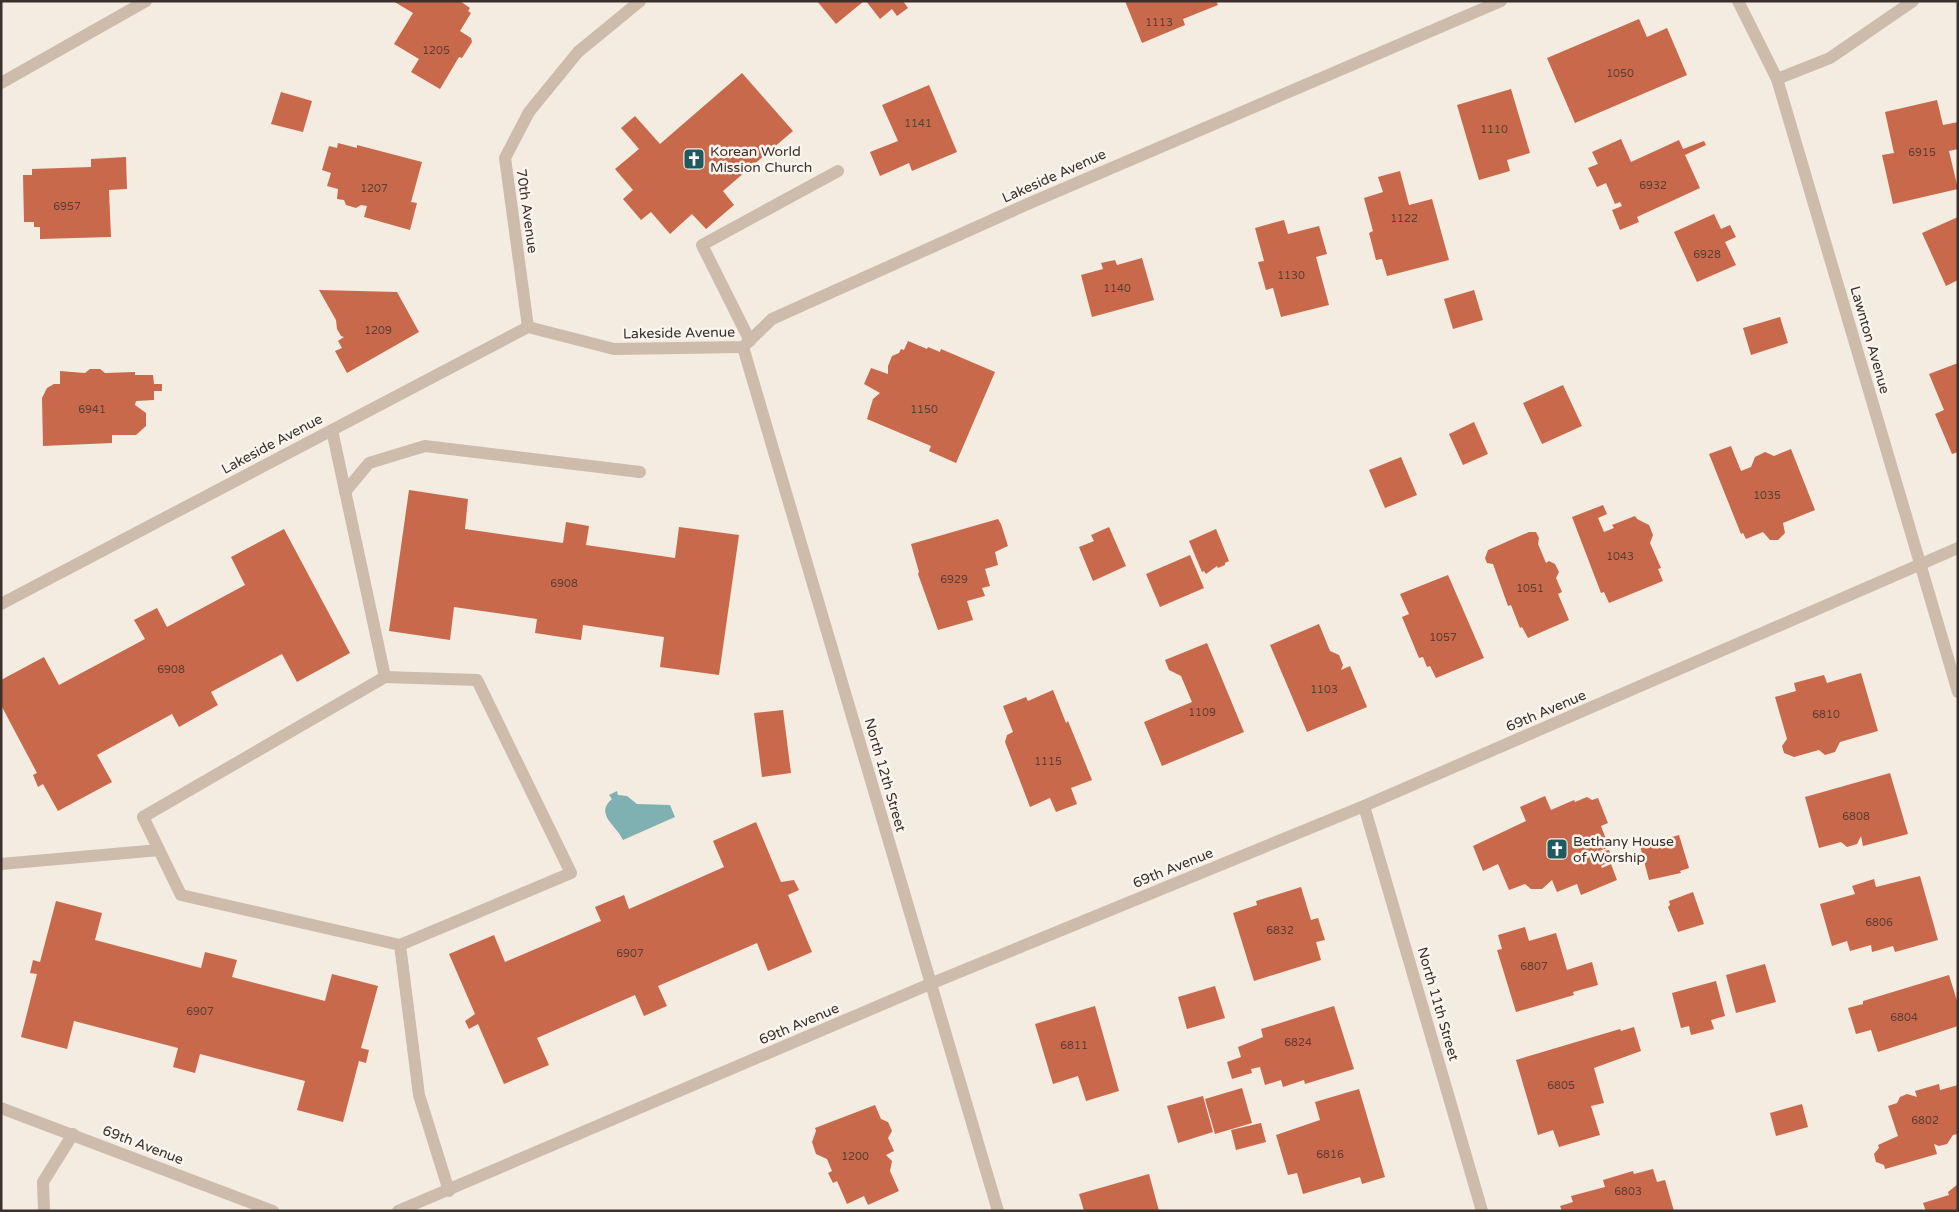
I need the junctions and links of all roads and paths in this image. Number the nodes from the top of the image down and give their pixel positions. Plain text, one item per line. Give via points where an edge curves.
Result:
1 (146, 1) edge
2 (640, 1) edge
3 (1501, 1) edge
4 (1738, 1) edge
5 (1913, 1) edge
6 (1777, 79) junction
7 (1, 83) edge
8 (838, 171) dead end
9 (528, 327) junction
10 (747, 344) junction
11 (332, 430) junction
12 (640, 472) dead end
13 (345, 492) junction
14 (1958, 548) edge
15 (1920, 564) junction
16 (1, 604) edge
17 (385, 677) junction
18 (1958, 692) edge
19 (1364, 806) junction
20 (159, 850) junction
21 (1, 864) edge
22 (400, 945) junction
23 (930, 984) junction
24 (1, 1108) edge
25 (73, 1134) junction
26 (448, 1191) junction
27 (44, 1211) edge
28 (273, 1211) edge
29 (398, 1211) edge
30 (998, 1211) edge
31 (1482, 1211) edge

1 - 7 street
2 - 9 street, 70th Avenue via 578,52 529,112 505,158
3 - 10 street, Lakeside Avenue via 1030,203 799,307 772,320
4 - 6 street, Lawnton Avenue
5 - 6 street via 1830,58
6 - 15 street, Lawnton Avenue
8 - 10 street, North 12th Street via 702,245
9 - 10 street, Lakeside Avenue via 614,349
9 - 11 street, Lakeside Avenue
10 - 23 street, North 12th Street
11 - 13 street
11 - 16 street, Lakeside Avenue
12 - 13 street via 425,446 369,464
13 - 17 street
14 - 15 street, 69th Avenue
15 - 18 street, Lawnton Avenue
15 - 19 street, 69th Avenue
17 - 20 street via 143,817
17 - 22 street via 478,680 571,873
19 - 23 street, 69th Avenue
19 - 31 street, North 11th Street
20 - 21 street
20 - 22 street via 181,895
22 - 26 street via 419,1095
23 - 26 street, 69th Avenue
23 - 30 street, North 12th Street
24 - 25 street, 69th Avenue
25 - 27 street via 43,1182
25 - 28 street, 69th Avenue
26 - 29 street, 69th Avenue

